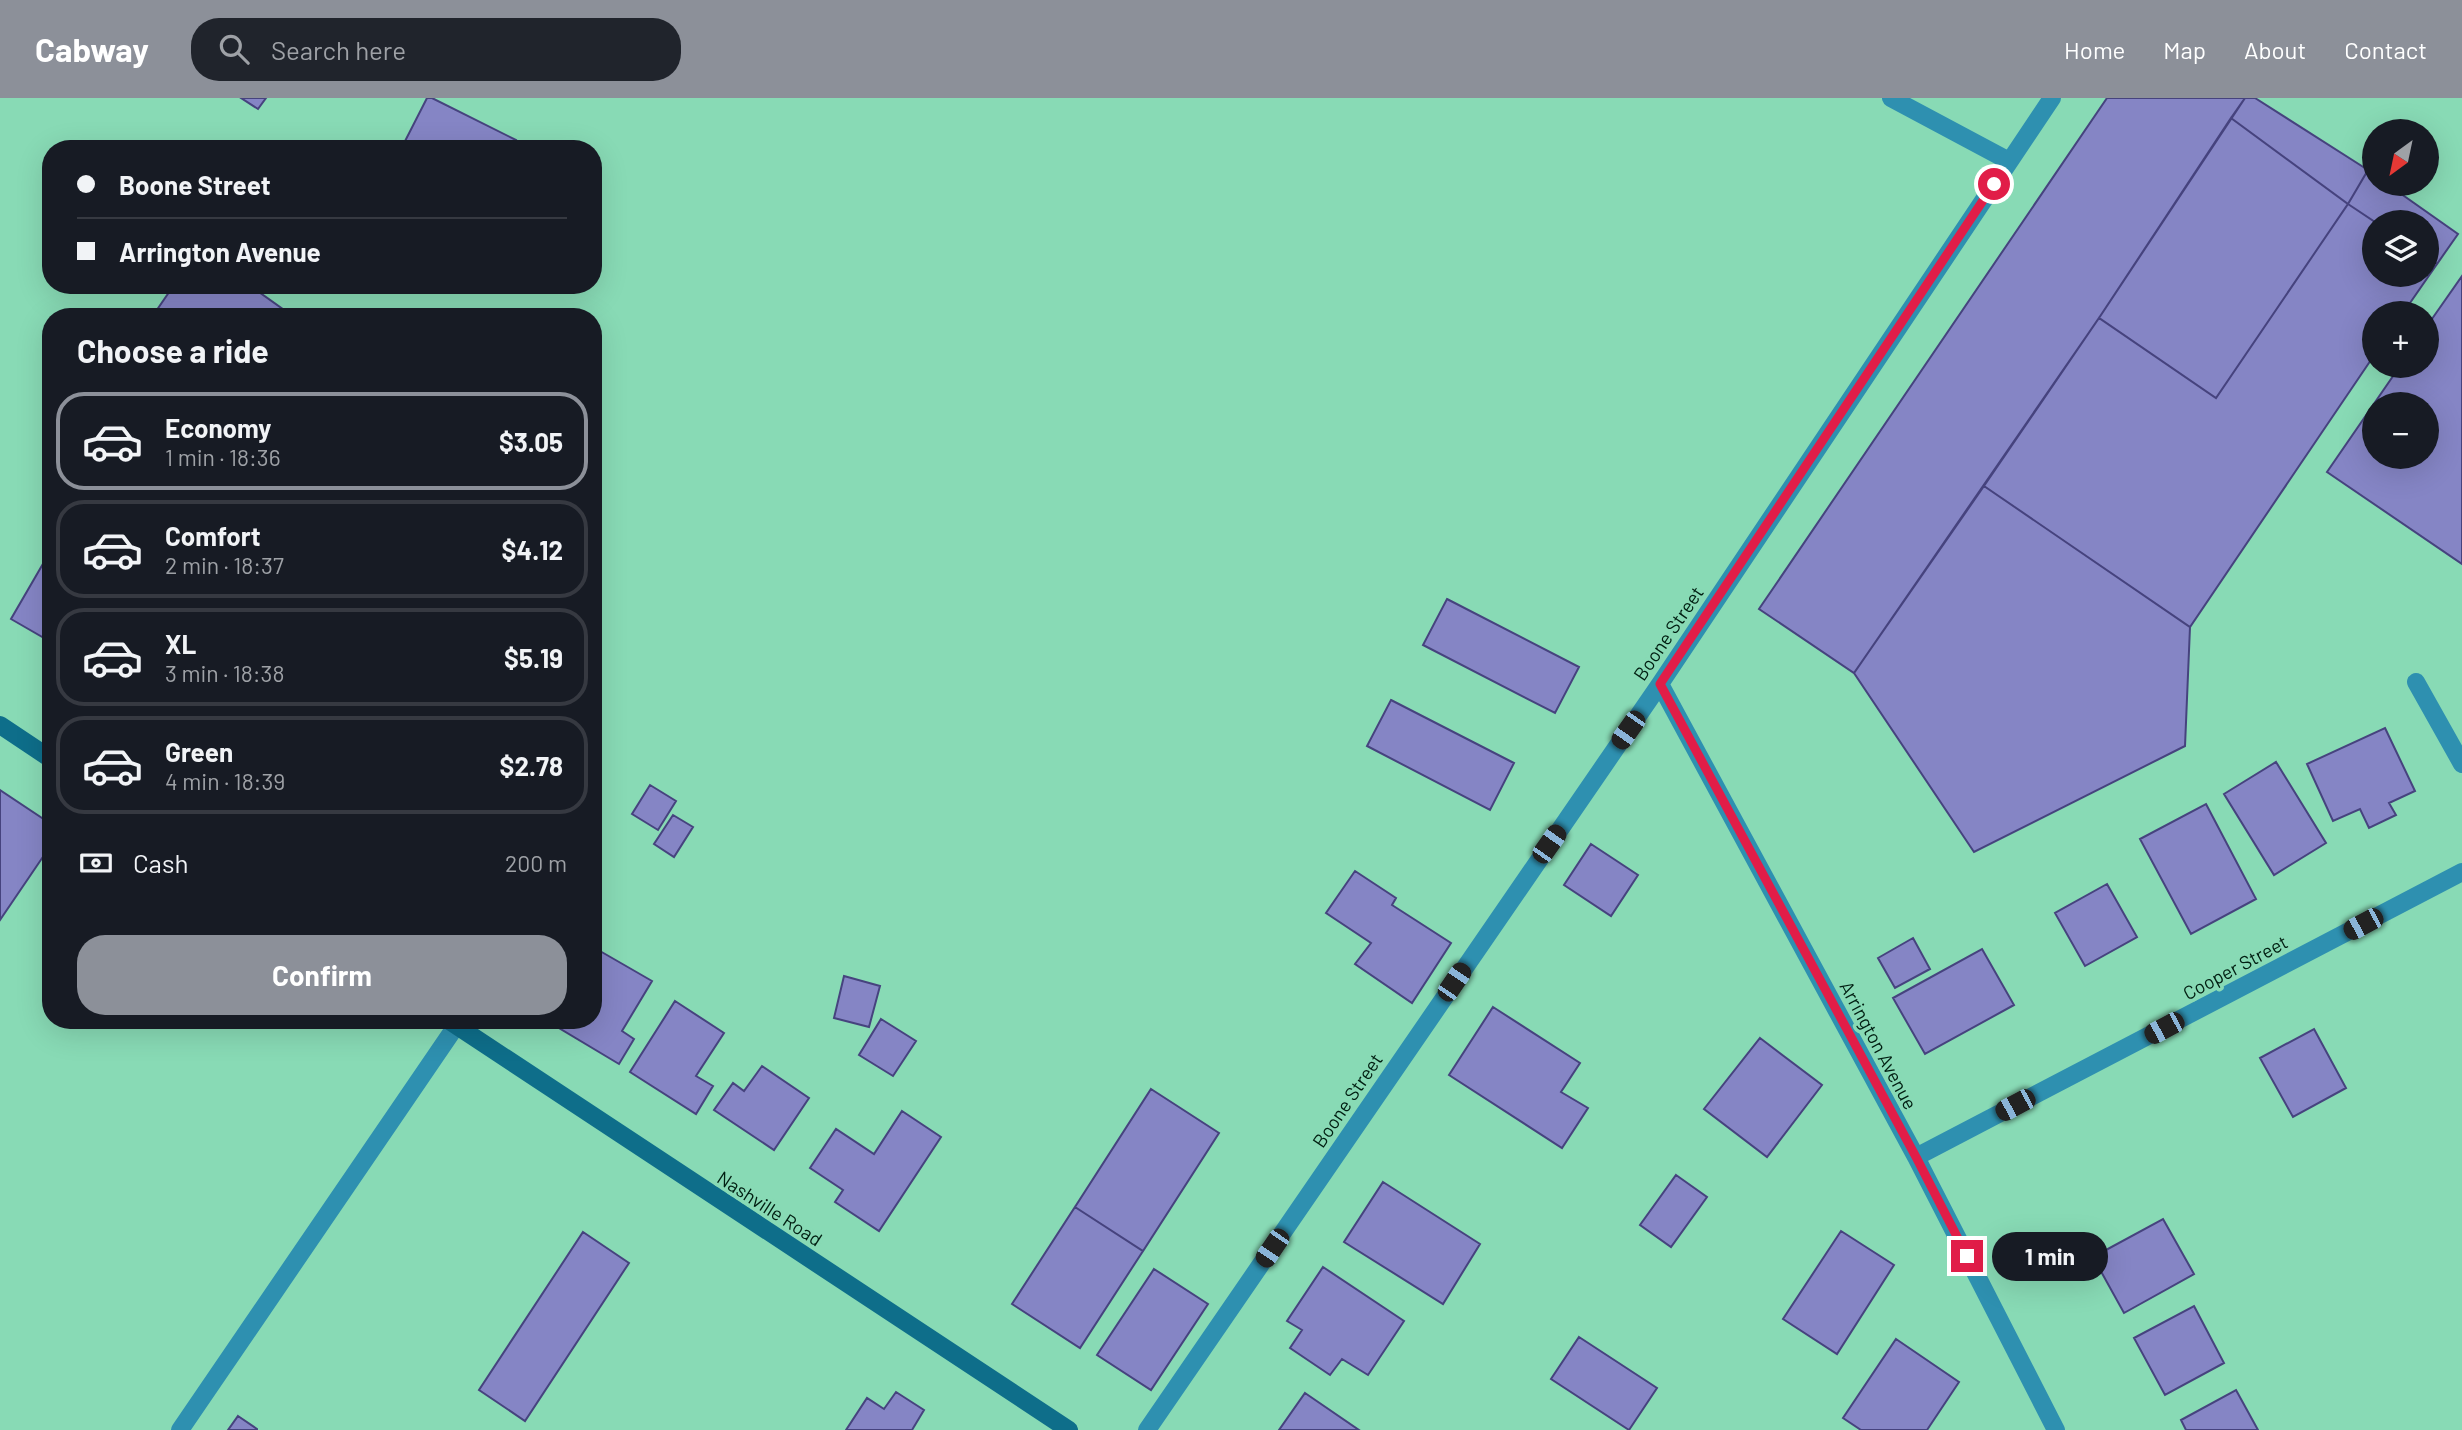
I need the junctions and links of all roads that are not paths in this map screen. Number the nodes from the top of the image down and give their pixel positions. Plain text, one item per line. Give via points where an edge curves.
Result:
1 (1891, 98) edge
2 (2052, 98) edge
3 (2009, 161) junction
4 (2416, 682) dead end
5 (1660, 684) junction
6 (0, 725) edge
7 (42, 753) edge
8 (2462, 764) edge
9 (2462, 872) edge
10 (448, 1029) edge
11 (461, 1029) edge
12 (1916, 1157) junction
13 (180, 1430) edge
14 (1069, 1430) edge
15 (1147, 1430) edge
16 (2056, 1430) edge

1 - 3 street
2 - 3 street, Boone Street
3 - 5 street, Boone Street
4 - 8 street
5 - 12 street, Arrington Avenue
5 - 15 street, Boone Street
6 - 7 main road
9 - 12 street, Cooper Street
10 - 13 street
11 - 14 main road, Nashville Road
12 - 16 street, Arrington Avenue

